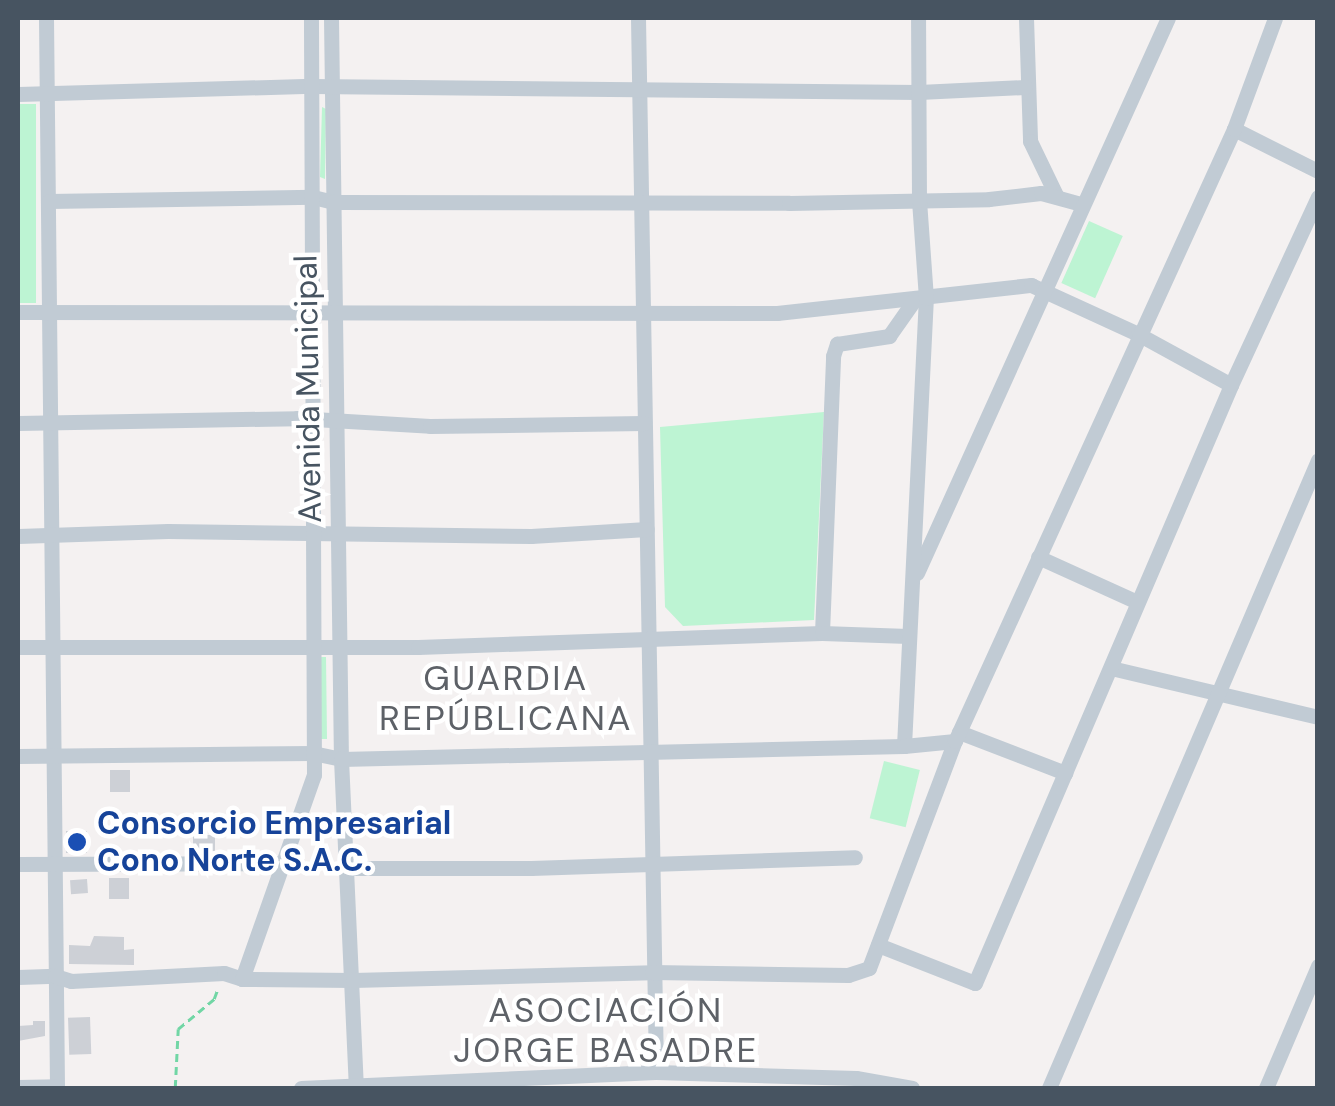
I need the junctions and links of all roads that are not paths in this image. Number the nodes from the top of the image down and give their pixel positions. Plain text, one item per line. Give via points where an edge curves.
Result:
1 (46, 18) edge
2 (311, 18) edge
3 (331, 18) edge
4 (638, 18) edge
5 (918, 18) edge
6 (1026, 18) edge
7 (1168, 18) edge
8 (1276, 18) edge
9 (312, 86) junction
10 (1025, 87) junction
11 (45, 90) junction
12 (332, 90) junction
13 (638, 90) junction
14 (919, 92) junction
15 (18, 94) edge
16 (1234, 129) junction
17 (1318, 171) edge
18 (1056, 194) junction
19 (313, 197) junction
20 (1318, 197) edge
21 (919, 200) junction
22 (49, 202) junction
23 (332, 202) junction
24 (639, 203) junction
25 (1080, 204) junction
26 (1043, 288) junction
27 (921, 298) junction
28 (18, 312) edge
29 (51, 312) junction
30 (309, 312) junction
31 (333, 312) junction
32 (642, 315) junction
33 (1138, 334) junction
34 (1231, 385) junction
35 (310, 419) junction
36 (50, 423) junction
37 (644, 423) junction
38 (18, 424) edge
39 (335, 424) junction
40 (1318, 460) edge
41 (647, 529) junction
42 (312, 532) junction
43 (338, 532) junction
44 (18, 536) edge
45 (50, 536) junction
46 (1038, 556) junction
47 (912, 586) junction
48 (1137, 602) junction
49 (822, 634) junction
50 (908, 636) junction
51 (648, 638) junction
52 (312, 643) junction
53 (340, 644) junction
54 (18, 647) edge
55 (52, 647) junction
56 (1111, 668) junction
57 (1219, 694) junction
58 (1318, 717) edge
59 (957, 736) junction
60 (904, 746) junction
61 (650, 750) junction
62 (313, 752) junction
63 (56, 755) junction
64 (18, 756) edge
65 (341, 760) junction
66 (1065, 773) junction
67 (854, 857) dead end
68 (653, 861) junction
69 (54, 863) junction
70 (285, 863) junction
71 (18, 864) edge
72 (348, 868) junction
73 (878, 945) junction
74 (1318, 966) edge
75 (652, 972) junction
76 (55, 976) junction
77 (18, 977) edge
78 (242, 979) junction
79 (353, 980) junction
80 (656, 1072) junction
81 (18, 1087) edge
82 (58, 1087) edge
83 (358, 1087) edge
84 (301, 1088) edge
85 (912, 1088) edge
86 (1049, 1088) edge
87 (1266, 1088) edge

1 - 11 street
2 - 9 street, Avenida Municipal
3 - 12 street, Avenida Municipal
4 - 13 street
5 - 14 street
6 - 10 street
7 - 25 street
8 - 16 street
9 - 11 street
9 - 12 street
9 - 19 street, Avenida Municipal
10 - 14 street
10 - 18 street via 1030,141
11 - 15 street
11 - 22 street
12 - 13 street
12 - 23 street, Avenida Municipal
13 - 14 street
13 - 24 street
14 - 21 street
16 - 17 street
16 - 33 street
18 - 21 street
18 - 25 street
19 - 22 street
19 - 23 street
19 - 30 street, Avenida Municipal
20 - 34 street
21 - 24 street
21 - 27 street
22 - 29 street
23 - 24 street
23 - 31 street, Avenida Municipal
24 - 32 street
25 - 26 street
26 - 27 street
26 - 33 street
26 - 47 street
27 - 32 street via 777,313
27 - 47 street
27 - 49 street via 889,336 837,344 833,356
28 - 29 street
29 - 30 street
29 - 36 street
30 - 31 street
30 - 35 street, Avenida Municipal
31 - 32 street
31 - 39 street, Avenida Municipal
32 - 37 street
33 - 34 street
33 - 46 street
34 - 48 street
35 - 36 street
35 - 39 street
35 - 42 street, Avenida Municipal
36 - 38 street
36 - 45 street
37 - 39 street
37 - 41 street
39 - 43 street, Avenida Municipal
40 - 57 street
41 - 43 street via 530,536
41 - 51 street
42 - 43 street
42 - 45 street
42 - 52 street, Avenida Municipal
43 - 53 street, Avenida Municipal
44 - 45 street
45 - 55 street
46 - 48 street
46 - 59 street
47 - 50 street
48 - 56 street
49 - 50 street
49 - 51 street
50 - 60 street
51 - 53 street
51 - 61 street
52 - 53 street
52 - 55 street
52 - 62 street, Avenida Municipal
53 - 65 street, Avenida Municipal
54 - 55 street
55 - 63 street
56 - 57 street
56 - 66 street
57 - 58 street
57 - 86 street
59 - 60 street
59 - 66 street
59 - 73 street
60 - 61 street
61 - 65 street
61 - 68 street
62 - 63 street
62 - 65 street
62 - 70 street, Avenida Municipal via 314,774
63 - 64 street
63 - 69 street
65 - 72 street, Avenida Municipal
66 - 73 street via 975,983
67 - 68 street
68 - 72 street
68 - 75 street
69 - 70 street
69 - 71 street
69 - 76 street
70 - 78 street, Avenida Municipal
72 - 79 street, Avenida Municipal
73 - 75 street via 869,968 848,975
74 - 87 street
75 - 79 street
75 - 80 street
76 - 77 street
76 - 78 street via 71,982 224,973
76 - 82 street
78 - 79 street
79 - 83 street, Avenida Municipal
80 - 83 street
80 - 85 street via 856,1078
81 - 82 street
83 - 84 street

